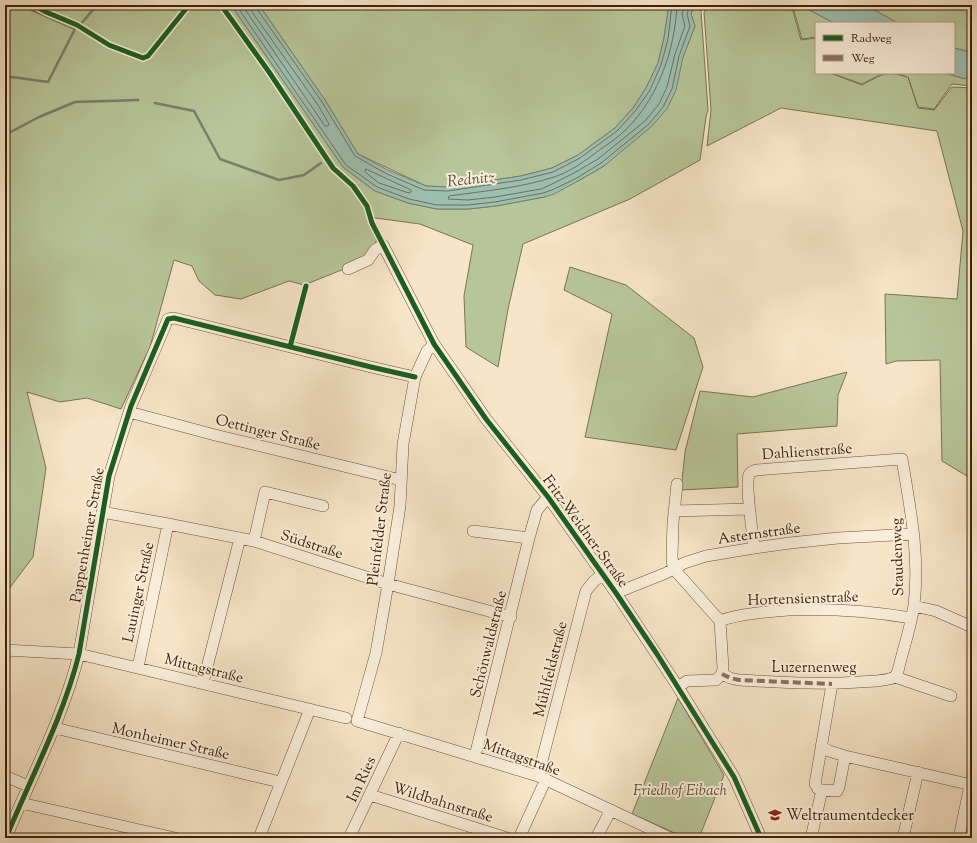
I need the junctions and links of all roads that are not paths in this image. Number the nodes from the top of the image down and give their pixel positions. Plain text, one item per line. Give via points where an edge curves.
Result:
1 (348, 270) dead end
2 (434, 344) junction
3 (415, 377) junction
4 (129, 412) junction
5 (902, 459) joint
6 (401, 480) junction
7 (677, 484) dead end
8 (548, 497) junction
9 (323, 506) dead end
10 (749, 509) junction
11 (674, 511) junction
12 (102, 512) junction
13 (168, 524) junction
14 (473, 531) dead end
15 (913, 534) junction
16 (240, 538) junction
17 (529, 538) junction
18 (254, 541) junction
19 (754, 548) junction
20 (673, 568) junction
21 (602, 575) junction
22 (388, 584) junction
23 (616, 593) junction
24 (914, 606) junction
25 (511, 617) junction
26 (911, 618) junction
27 (720, 620) junction
28 (972, 627) edge
29 (5, 650) edge
30 (79, 654) junction
31 (138, 667) junction
32 (722, 674) junction
33 (895, 677) junction
34 (203, 683) junction
35 (832, 684) junction
36 (678, 686) junction
37 (951, 696) dead end
38 (310, 709) junction
39 (346, 718) dead end
40 (357, 721) joint
41 (55, 728) junction
42 (399, 733) junction
43 (821, 746) junction
44 (475, 756) junction
45 (846, 756) junction
46 (918, 772) junction
47 (5, 776) edge
48 (542, 777) junction
49 (280, 782) junction
50 (971, 785) edge
51 (28, 786) junction
52 (822, 790) junction
53 (370, 795) junction
54 (21, 803) junction
55 (611, 810) junction
56 (6, 838) edge
57 (174, 838) edge
58 (259, 838) edge
59 (349, 838) edge
60 (506, 838) edge
61 (519, 838) edge
62 (596, 838) edge
63 (670, 838) edge
64 (761, 838) edge
65 (811, 838) edge
66 (903, 838) edge
67 (959, 838) edge

1 - 2 street, Fritz-Weidner-Straße via 368,260 375,250 383,245
2 - 3 street, Pleinfelder Straße via 427,351
2 - 8 street, Fritz-Weidner-Straße via 486,419
3 - 4 street, Pappenheimer Straße via 174,318 168,319 166,323
3 - 6 street, Pleinfelder Straße via 403,444
4 - 6 street, Oettinger Straße
4 - 12 street, Pappenheimer Straße via 109,476
5 - 10 street, Dahlienstraße via 756,470 748,479
5 - 15 street, Staudenweg
6 - 22 street, Pleinfelder Straße via 400,506
7 - 11 street
8 - 17 street, Schönwaldstraße via 537,510
8 - 21 street, Fritz-Weidner-Straße
9 - 18 street via 266,492
10 - 11 street
10 - 19 street, Dahlienstraße
11 - 20 street
12 - 13 street, Südstraße
12 - 30 street, Pappenheimer Straße
13 - 16 street, Südstraße
13 - 31 street, Lauinger Straße
14 - 17 street
15 - 19 street, Asternstraße via 838,538
15 - 24 street, Staudenweg
16 - 18 street, Südstraße
16 - 34 street
17 - 25 street, Schönwaldstraße
18 - 22 street, Südstraße
19 - 20 street, Asternstraße via 706,556
20 - 23 street, Asternstraße
20 - 27 street
21 - 23 street, Fritz-Weidner-Straße
21 - 48 street, Mühlfeldstraße via 586,591
22 - 25 street, Südstraße
22 - 40 street, Pleinfelder Straße via 376,653
23 - 36 street, Fritz-Weidner-Straße
24 - 26 street, Staudenweg
24 - 28 street
25 - 44 street, Schönwaldstraße
26 - 27 street, Hortensienstraße via 871,612 818,609 781,610
26 - 33 street, Staudenweg
27 - 32 street
29 - 30 street, Mittagstraße
30 - 31 street, Mittagstraße
30 - 41 street, Pappenheimer Straße
31 - 34 street, Mittagstraße
32 - 35 street, Luzernenweg via 739,680
32 - 36 street via 716,680 687,681
33 - 35 street, Luzernenweg via 882,681
33 - 37 street
34 - 38 street, Mittagstraße
35 - 43 street
36 - 64 street, Fritz-Weidner-Straße via 734,777
38 - 39 street, Mittagstraße
38 - 49 street
40 - 42 street, Mittagstraße
41 - 49 street, Monheimer Straße
41 - 51 street, Pappenheimer Straße
42 - 44 street, Mittagstraße
42 - 53 street, Im Ries
43 - 45 street
43 - 52 street via 815,784
44 - 48 street, Mittagstraße
45 - 46 street
45 - 52 street via 837,791
46 - 50 street
46 - 66 street
47 - 51 street
48 - 55 street, Mittagstraße
48 - 61 street, Mühlfeldstraße
49 - 58 street
50 - 67 street
51 - 54 street, Pappenheimer Straße
52 - 65 street
53 - 59 street, Im Ries
53 - 60 street, Wildbahnstraße
54 - 56 street, Pappenheimer Straße
54 - 57 street
55 - 62 street
55 - 63 street, Mittagstraße

